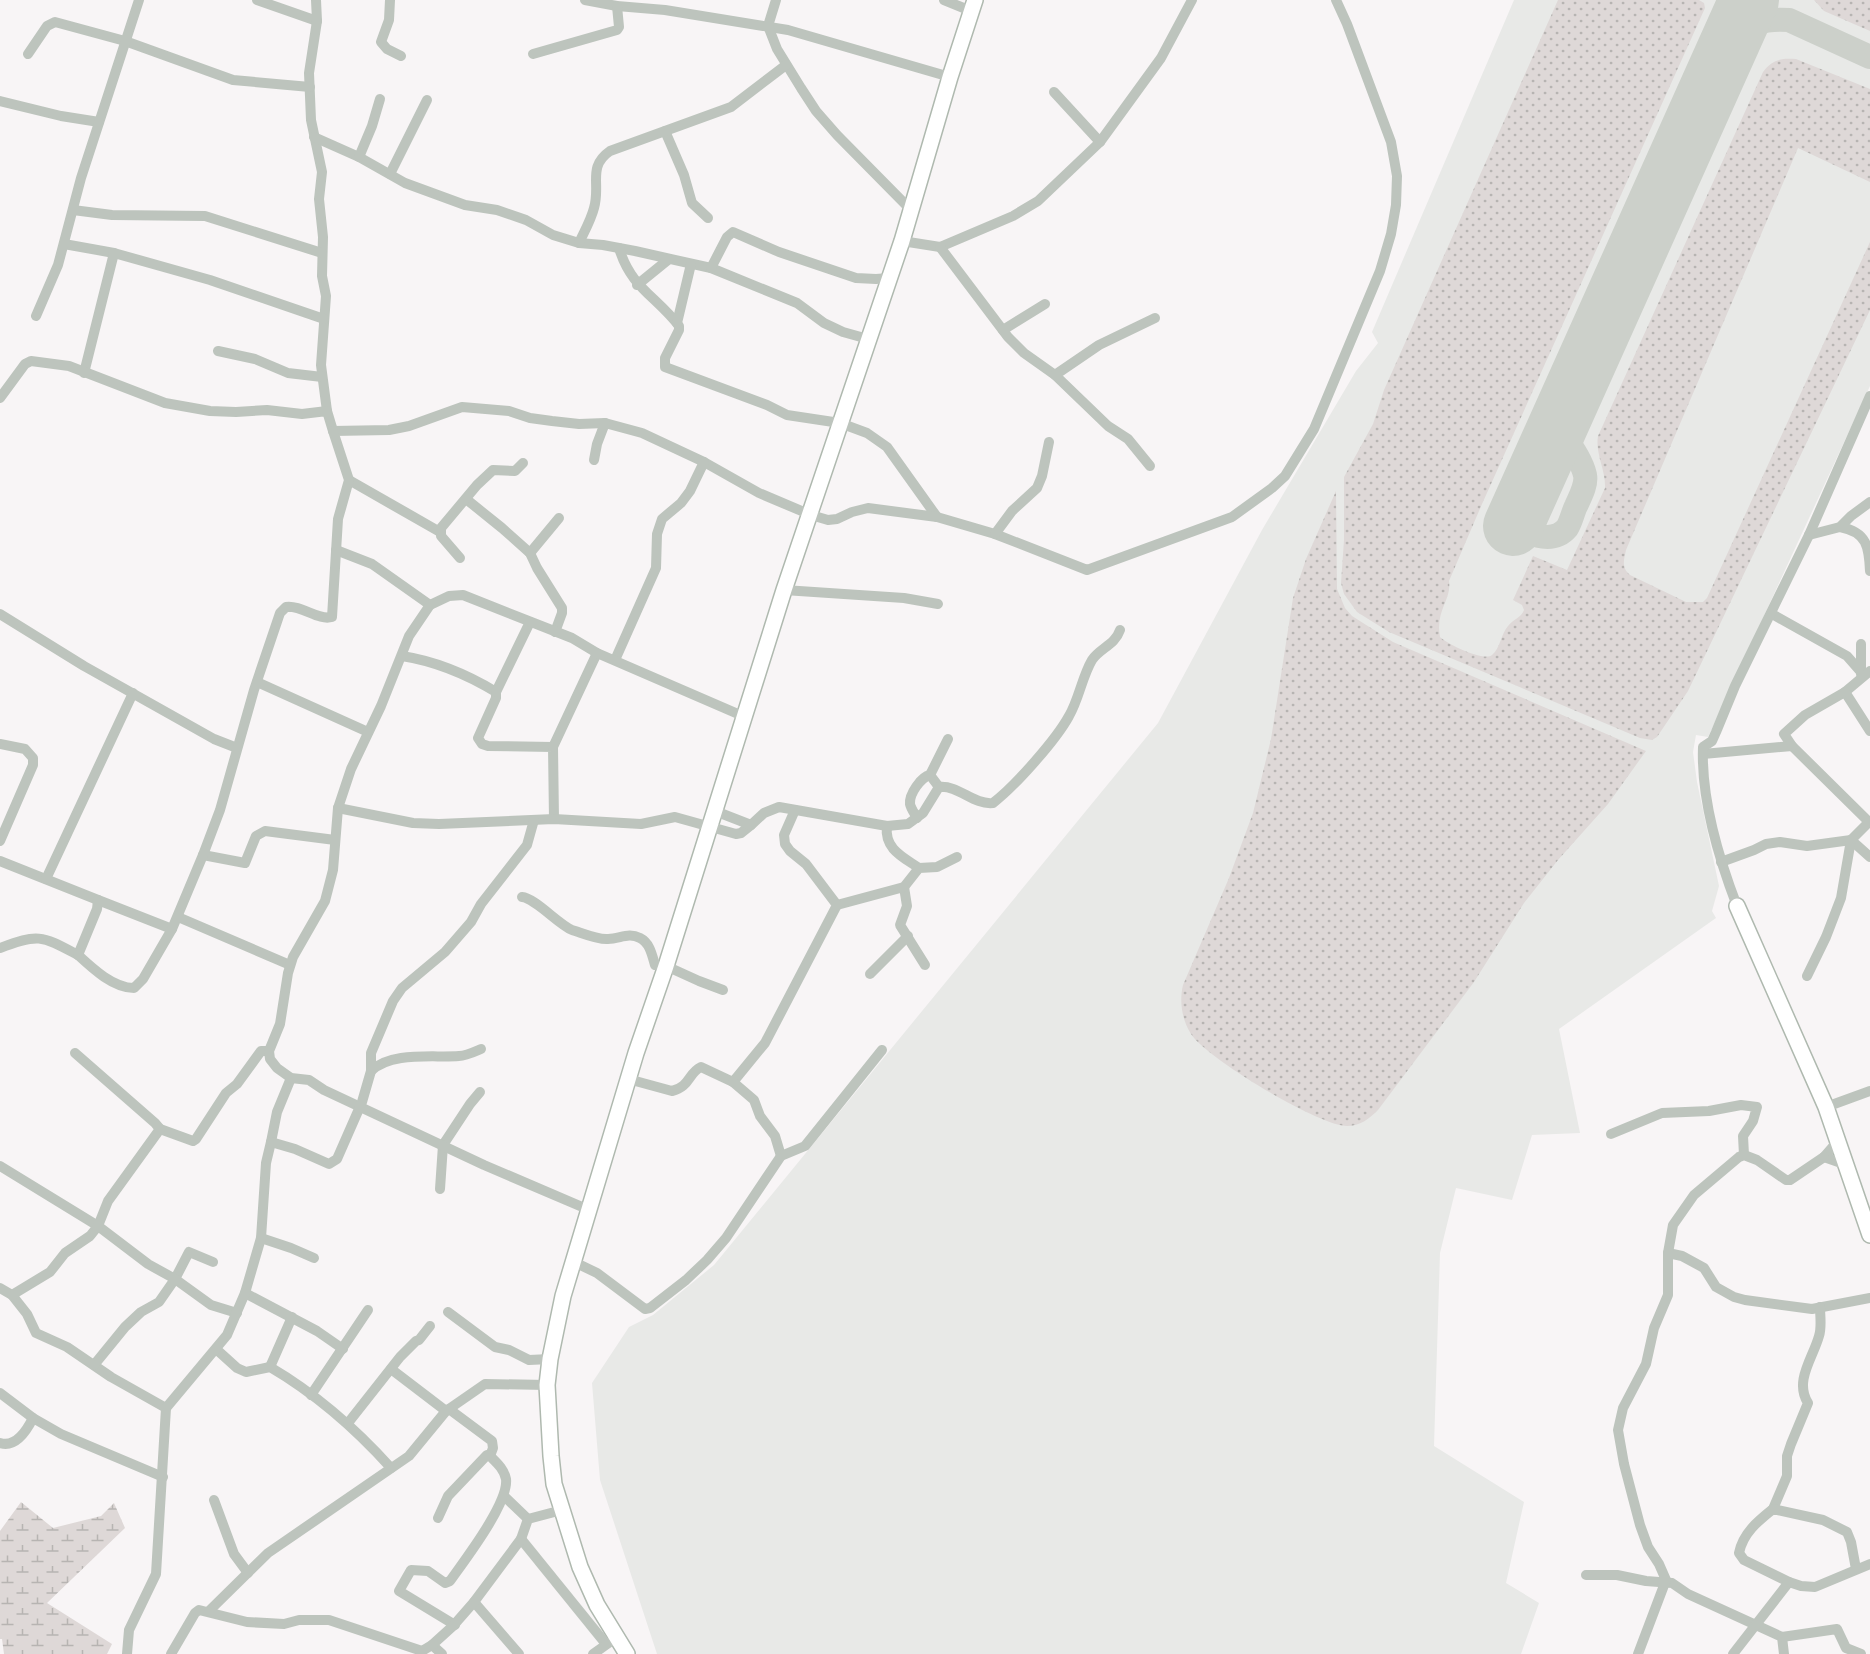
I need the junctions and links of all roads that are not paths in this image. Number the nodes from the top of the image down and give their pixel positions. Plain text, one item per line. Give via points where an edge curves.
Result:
1 (140, 0) edge
2 (257, 0) edge
3 (316, 0) edge
4 (390, 0) edge
5 (585, 0) edge
6 (776, 0) edge
7 (944, 0) edge
8 (1192, 0) edge
9 (1336, 0) edge
10 (667, 5) edge
11 (973, 5) edge
12 (617, 6) junction
13 (317, 21) junction
14 (768, 26) junction
15 (126, 41) junction
16 (28, 54) dead end
17 (533, 54) dead end
18 (400, 56) dead end
19 (786, 65) junction
20 (950, 77) junction
21 (310, 87) junction
22 (1054, 92) dead end
23 (380, 99) dead end
24 (427, 100) dead end
25 (0, 101) edge
26 (99, 122) junction
27 (665, 131) junction
28 (314, 137) junction
29 (1100, 142) junction
30 (359, 157) junction
31 (390, 174) junction
32 (910, 209) junction
33 (73, 210) junction
34 (708, 218) dead end
35 (902, 241) junction
36 (579, 243) junction
37 (64, 244) junction
38 (940, 247) junction
39 (619, 248) junction
40 (114, 253) junction
41 (322, 253) junction
42 (669, 259) junction
43 (692, 264) junction
44 (711, 268) junction
45 (889, 278) junction
46 (638, 285) junction
47 (1045, 304) dead end
48 (36, 316) dead end
49 (1155, 318) dead end
50 (324, 319) junction
51 (677, 323) junction
52 (1003, 330) junction
53 (868, 339) junction
54 (218, 351) dead end
55 (84, 373) junction
56 (1055, 375) junction
57 (322, 376) junction
58 (1870, 396) edge
59 (0, 398) edge
60 (327, 411) junction
61 (605, 423) junction
62 (840, 423) junction
63 (333, 431) junction
64 (1050, 442) dead end
65 (594, 460) dead end
66 (704, 462) junction
67 (523, 463) dead end
68 (1150, 466) dead end
69 (349, 480) junction
70 (466, 499) junction
71 (1870, 502) edge
72 (811, 515) junction
73 (937, 517) junction
74 (559, 518) dead end
75 (1840, 527) junction
76 (440, 532) junction
77 (995, 534) junction
78 (1809, 535) junction
79 (336, 550) junction
80 (530, 553) junction
81 (460, 558) dead end
82 (1870, 572) edge
83 (784, 590) junction
84 (430, 604) junction
85 (938, 604) dead end
86 (0, 614) edge
87 (1772, 614) junction
88 (530, 622) junction
89 (1120, 630) dead end
90 (555, 632) junction
91 (1861, 644) dead end
92 (597, 653) junction
93 (402, 656) junction
94 (615, 660) junction
95 (1864, 673) edge
96 (257, 682) junction
97 (496, 692) junction
98 (1845, 692) junction
99 (133, 693) junction
100 (745, 717) junction
101 (1870, 731) edge
102 (368, 732) junction
103 (948, 740) dead end
104 (0, 744) edge
105 (1792, 746) junction
106 (553, 747) junction
107 (237, 748) junction
108 (1703, 754) junction
109 (930, 775) junction
110 (939, 787) junction
111 (338, 808) junction
112 (795, 810) junction
113 (715, 811) junction
114 (917, 818) junction
115 (554, 819) junction
116 (534, 820) junction
117 (1870, 822) edge
118 (751, 825) junction
119 (887, 826) junction
120 (710, 827) junction
121 (335, 840) junction
122 (1851, 840) junction
123 (0, 841) edge
124 (203, 855) junction
125 (1870, 856) edge
126 (957, 857) dead end
127 (0, 861) edge
128 (1720, 862) junction
129 (920, 868) junction
130 (46, 879) junction
131 (904, 887) junction
132 (522, 897) dead end
133 (98, 900) junction
134 (837, 905) junction
135 (1737, 906) joint
136 (178, 917) junction
137 (172, 929) junction
138 (908, 936) junction
139 (673, 943) junction
140 (0, 948) edge
141 (78, 955) junction
142 (290, 965) junction
143 (925, 965) dead end
144 (666, 966) junction
145 (870, 974) dead end
146 (1808, 976) dead end
147 (723, 990) dead end
148 (481, 1049) dead end
149 (882, 1050) dead end
150 (269, 1052) junction
151 (75, 1053) dead end
152 (371, 1071) junction
153 (291, 1078) junction
154 (628, 1079) junction
155 (733, 1082) junction
156 (1870, 1091) edge
157 (480, 1092) dead end
158 (360, 1107) junction
159 (1826, 1107) junction
160 (160, 1129) junction
161 (1611, 1134) dead end
162 (271, 1142) junction
163 (1837, 1143) junction
164 (443, 1145) junction
165 (1744, 1155) junction
166 (781, 1156) junction
167 (1824, 1157) junction
168 (1844, 1164) junction
169 (0, 1166) edge
170 (440, 1189) dead end
171 (587, 1209) junction
172 (98, 1226) junction
173 (1870, 1235) edge
174 (261, 1238) junction
175 (1668, 1252) junction
176 (314, 1258) dead end
177 (572, 1261) junction
178 (213, 1262) dead end
179 (175, 1279) junction
180 (0, 1288) edge
181 (245, 1293) junction
182 (12, 1295) junction
183 (1870, 1298) edge
184 (1820, 1307) junction
185 (368, 1310) dead end
186 (448, 1312) dead end
187 (237, 1313) junction
188 (292, 1317) junction
189 (430, 1326) dead end
190 (216, 1349) junction
191 (343, 1349) junction
192 (550, 1359) junction
193 (94, 1365) junction
194 (270, 1367) junction
195 (391, 1369) junction
196 (547, 1384) junction
197 (0, 1393) edge
198 (311, 1395) junction
199 (166, 1408) junction
200 (447, 1410) junction
201 (33, 1418) junction
202 (348, 1423) junction
203 (0, 1443) edge
204 (490, 1456) junction
205 (391, 1468) junction
206 (163, 1477) junction
207 (504, 1496) junction
208 (214, 1500) dead end
209 (1773, 1509) junction
210 (562, 1510) junction
211 (438, 1518) dead end
212 (528, 1519) junction
213 (521, 1539) junction
214 (1870, 1564) edge
215 (1856, 1569) junction
216 (248, 1573) junction
217 (1586, 1575) dead end
218 (1666, 1582) junction
219 (1790, 1582) junction
220 (474, 1602) junction
221 (209, 1611) junction
222 (1758, 1624) junction
223 (454, 1625) junction
224 (1782, 1637) junction
225 (611, 1641) junction
226 (426, 1650) edge
227 (1642, 1653) edge
228 (127, 1654) edge
229 (171, 1654) edge
230 (441, 1654) edge
231 (519, 1654) edge
232 (594, 1654) edge
233 (627, 1654) edge
234 (1733, 1654) edge
235 (1784, 1654) edge
236 (1861, 1654) edge

1 - 15 street
2 - 13 street
3 - 13 street
4 - 18 street via 389,20 381,42
5 - 12 street
6 - 14 street
7 - 11 street
8 - 29 street via 1161,58
9 - 77 street via 1391,142 1397,176 1396,206 1380,271 1314,429 1292,466 1272,488 1222,522 1087,570
10 - 12 street
10 - 14 street via 733,22
11 - 20 main road
12 - 17 street via 617,30
13 - 21 street
14 - 19 street
14 - 20 street
15 - 16 street via 55,22 47,26
15 - 21 street via 233,80
15 - 26 street
19 - 27 street via 731,107
19 - 32 street via 816,111
20 - 32 main road
21 - 28 street
22 - 29 street
23 - 30 street
24 - 31 street
25 - 26 street
26 - 33 street
27 - 34 street via 692,203
27 - 36 street via 610,150 600,158 594,210
28 - 30 street
28 - 41 street via 322,172
29 - 38 street via 1038,201
30 - 31 street
31 - 36 street via 420,189 465,205 497,210
32 - 35 main road
33 - 37 street
33 - 41 street via 112,215 205,216
35 - 38 street
35 - 45 main road
36 - 39 street
37 - 40 street
37 - 48 street
38 - 52 street
39 - 42 street
39 - 46 street
40 - 50 street via 210,280
40 - 55 street
41 - 50 street
42 - 43 street
42 - 46 street
43 - 44 street
43 - 51 street
44 - 45 street via 733,232 856,278
44 - 53 street via 797,303 843,332
45 - 53 main road
46 - 51 street
47 - 52 street
49 - 56 street via 1099,345
50 - 57 street
51 - 62 street via 679,330 665,358 665,367 787,415
52 - 56 street via 1024,353
53 - 62 main road
54 - 57 street via 255,359 288,373
55 - 59 street via 69,366 31,361
55 - 60 street via 165,403 210,411
56 - 68 street via 1108,426 1128,439
57 - 60 street
58 - 78 street
60 - 63 street
61 - 63 street via 552,421 508,411 462,407 389,430
61 - 65 street
61 - 66 street via 642,433
62 - 72 main road
62 - 73 street via 867,433 887,447
63 - 69 street
64 - 77 street via 1036,488
66 - 72 street via 759,493
66 - 94 street via 690,491 662,519 657,534 656,568
67 - 70 street via 515,471 494,470
69 - 76 street
69 - 79 street via 338,519
70 - 76 street
70 - 80 street
71 - 75 street
72 - 73 street via 837,519 868,508
72 - 83 main road
73 - 77 street
74 - 80 street
75 - 78 street
75 - 82 street via 1862,536
76 - 81 street
78 - 87 street
79 - 84 street via 372,564
79 - 96 street via 332,617 286,607 280,613
80 - 90 street via 562,608
83 - 85 street
83 - 100 main road
84 - 88 street via 464,595
84 - 93 street via 409,636
86 - 99 street
87 - 95 street via 1834,647
87 - 108 street via 1712,741 1703,747
88 - 90 street
88 - 97 street
89 - 110 street via 1117,639 1092,660 1060,730 1000,797 986,803 953,788
90 - 92 street
91 - 95 street
92 - 94 street
92 - 106 street
93 - 97 street via 429,662
93 - 102 street
94 - 100 street
95 - 98 street
96 - 102 street
96 - 107 street
97 - 106 street via 478,738 482,744
98 - 101 street
98 - 105 street via 1788,729 1784,734
99 - 107 street
99 - 130 street
100 - 113 main road
102 - 111 street
103 - 109 street
104 - 123 street via 25,748 33,765
105 - 108 street
105 - 117 street
106 - 115 street
107 - 124 street
108 - 128 street via 1704,782
109 - 110 street
109 - 114 street via 922,779 910,800
110 - 114 street
111 - 116 street via 413,823
111 - 121 street
112 - 118 street via 779,807 764,813
112 - 119 street
112 - 134 street via 784,835 785,844 806,864
113 - 118 street
113 - 120 main road
114 - 119 street via 908,824
115 - 116 street
115 - 120 street via 641,824 675,817
116 - 152 street via 527,845 471,922 393,1001 371,1053
117 - 122 street
118 - 120 street via 736,834
119 - 129 street via 888,843
120 - 139 main road
121 - 124 street via 265,831 256,836 245,863
121 - 142 street via 325,901
122 - 125 street
122 - 128 street via 1807,846 1766,844
122 - 146 street via 1842,898
124 - 136 street
126 - 129 street via 937,867
127 - 130 street
128 - 135 street
129 - 131 street
130 - 133 street
131 - 134 street
131 - 138 street via 907,906 900,925
132 - 139 street via 573,930 607,939 628,934 639,938 647,944 655,965 668,944
133 - 137 street
133 - 141 street
134 - 155 street via 765,1043
135 - 159 main road
136 - 137 street
136 - 142 street
137 - 141 street via 134,988 112,981
138 - 143 street
138 - 145 street
139 - 144 main road
140 - 141 street via 41,937
142 - 150 street via 280,1024
144 - 147 street
144 - 154 main road
148 - 152 street via 462,1056 409,1057
149 - 166 street via 805,1146
150 - 153 street via 277,1068
150 - 160 street via 261,1051 226,1093 196,1139
151 - 160 street
152 - 158 street
153 - 158 street via 309,1080
153 - 162 street via 277,1112
154 - 155 street via 672,1091 688,1083 695,1069 701,1067
154 - 171 main road
155 - 166 street via 754,1100 775,1136
156 - 159 street
157 - 164 street
158 - 162 street via 337,1160 329,1164
158 - 164 street
159 - 163 main road
160 - 172 street via 108,1201
161 - 165 street via 1662,1113 1757,1107 1754,1121 1743,1136
162 - 174 street
163 - 167 street
163 - 168 main road
164 - 170 street
164 - 171 street
165 - 167 street via 1786,1180
165 - 175 street via 1694,1195 1674,1225
166 - 177 street via 726,1238 687,1280 650,1308 645,1309 597,1273
167 - 168 street
168 - 173 main road
169 - 172 street
171 - 177 main road
172 - 179 street via 140,1259
172 - 182 street via 87,1239 65,1253 50,1272
174 - 176 street
174 - 181 street
175 - 184 street via 1704,1269 1716,1287 1734,1298
175 - 218 street via 1668,1295 1654,1328 1646,1364 1623,1408 1618,1430 1640,1525
177 - 192 main road
178 - 179 street via 189,1252
179 - 187 street via 211,1305
179 - 193 street via 159,1302 125,1327
180 - 182 street
181 - 187 street
181 - 188 street
182 - 193 street via 36,1333
183 - 184 street
184 - 209 street via 1820,1334 1803,1384 1802,1393 1808,1403 1787,1456 1787,1476
185 - 191 street
186 - 192 street via 495,1347 529,1360
187 - 190 street
188 - 191 street
188 - 194 street
189 - 195 street
190 - 194 street via 246,1372
190 - 199 street
191 - 198 street
192 - 196 main road
193 - 199 street
194 - 198 street
195 - 200 street
195 - 202 street
196 - 200 street via 486,1384
196 - 210 main road via 550,1456
197 - 201 street
198 - 202 street
199 - 206 street
200 - 204 street via 492,1441
200 - 205 street via 409,1456
201 - 203 street via 13,1443
201 - 206 street via 85,1446
202 - 205 street
204 - 207 street via 504,1473
204 - 211 street via 448,1496
205 - 216 street via 268,1553
206 - 228 street via 156,1574 129,1630
207 - 212 street
207 - 223 street via 450,1581 445,1583 428,1571 411,1570 400,1588 399,1592
208 - 216 street via 234,1554
209 - 215 street via 1823,1521 1847,1532
209 - 219 street via 1753,1525 1739,1553 1744,1560
210 - 212 street
210 - 225 main road via 580,1567
212 - 213 street
213 - 220 street
213 - 225 street
214 - 215 street
215 - 219 street via 1815,1587
216 - 221 street
217 - 218 street
218 - 222 street
218 - 227 street
219 - 222 street
220 - 223 street
220 - 231 street
221 - 226 street via 247,1622 329,1620
221 - 229 street via 195,1613
222 - 224 street
222 - 234 street
223 - 226 street
224 - 235 street
224 - 236 street via 1837,1629 1846,1648
225 - 232 street
225 - 233 main road
226 - 230 street

